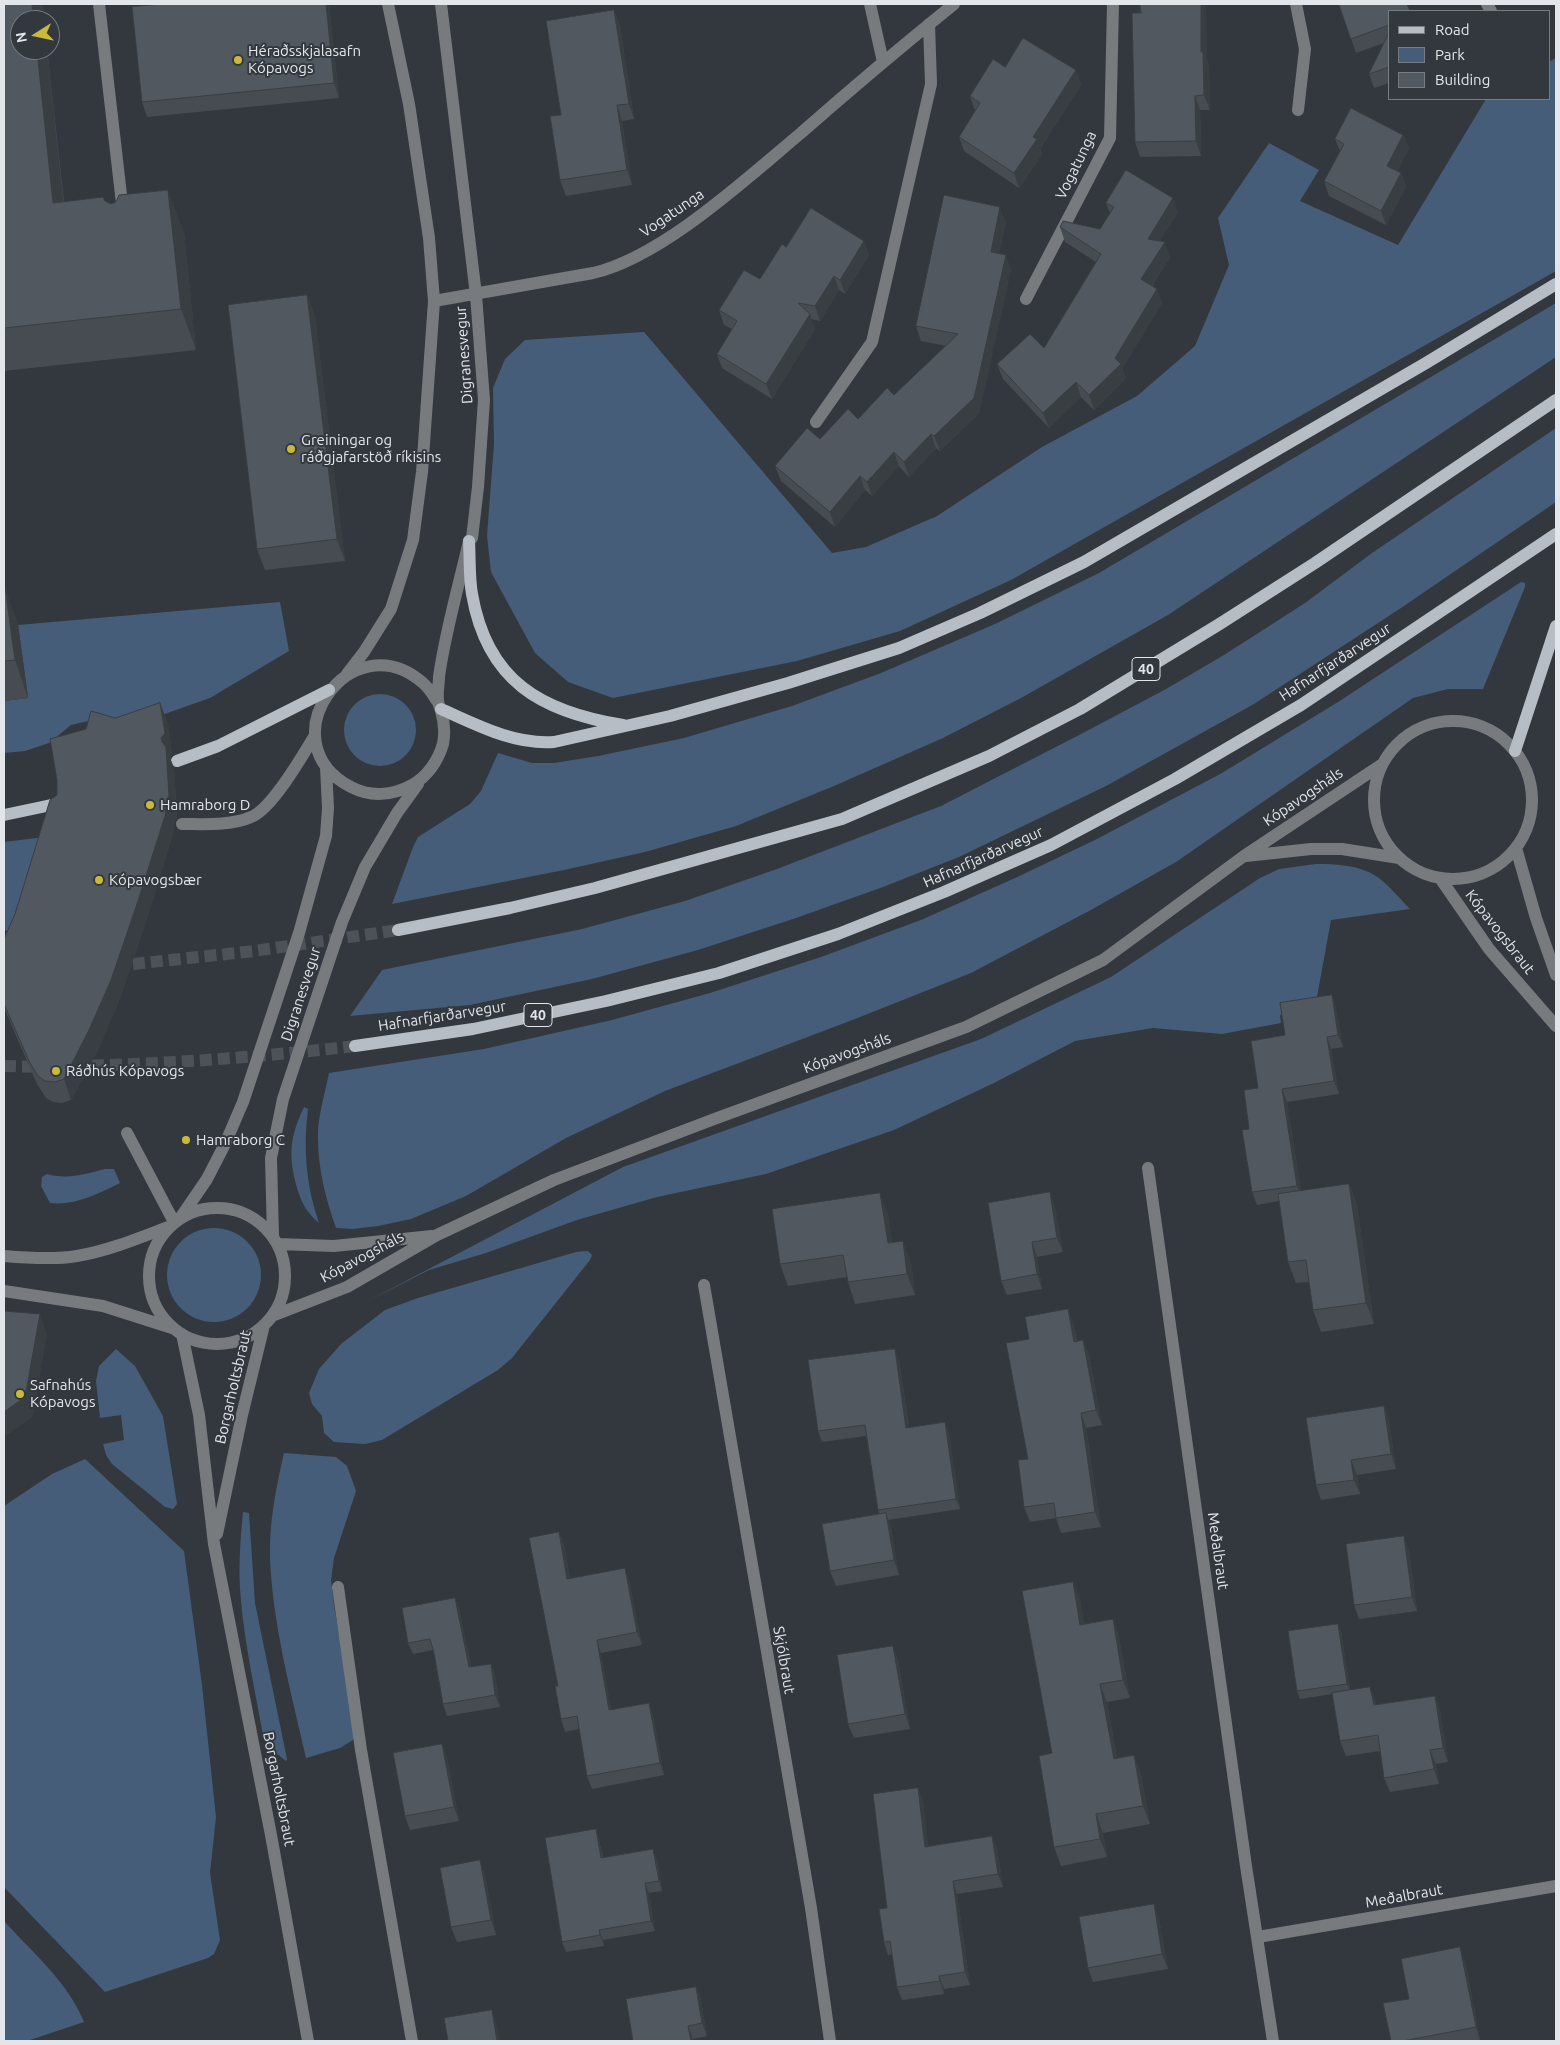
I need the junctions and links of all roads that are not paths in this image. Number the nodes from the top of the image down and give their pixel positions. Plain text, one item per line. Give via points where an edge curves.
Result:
1 (99, 4) edge
2 (388, 4) edge
3 (441, 4) edge
4 (870, 4) edge
5 (954, 4) edge
6 (1113, 4) edge
7 (1296, 4) edge
8 (929, 24) junction
9 (883, 62) junction
10 (1298, 110) dead end
11 (125, 228) edge
12 (1556, 284) edge
13 (476, 295) junction
14 (1026, 299) dead end
15 (434, 301) junction
16 (1556, 400) edge
17 (816, 422) dead end
18 (1556, 534) edge
19 (469, 541) junction
20 (1556, 626) edge
21 (345, 676) junction
22 (329, 690) junction
23 (439, 705) junction
24 (630, 726) junction
25 (315, 735) junction
26 (1516, 751) junction
27 (177, 761) dead end
28 (1381, 765) junction
29 (326, 767) junction
30 (420, 780) junction
31 (57, 809) edge
32 (10, 814) edge
33 (182, 824) dead end
34 (1516, 848) junction
35 (1244, 856) junction
36 (1399, 858) junction
37 (1440, 878) junction
38 (398, 930) tunnel mouth
39 (1556, 975) edge
40 (1556, 1026) edge
41 (355, 1046) tunnel mouth
42 (127, 1133) dead end
43 (1148, 1168) dead end
44 (174, 1222) junction
45 (437, 1235) junction
46 (275, 1240) junction
47 (4, 1256) edge
48 (704, 1285) dead end
49 (4, 1291) edge
50 (268, 1320) junction
51 (178, 1332) junction
52 (214, 1544) junction
53 (338, 1587) dead end
54 (1556, 1886) edge
55 (1258, 1937) junction
56 (308, 2041) edge
57 (412, 2041) edge
58 (830, 2041) edge
59 (1273, 2041) edge

1 - 11 street
2 - 15 street, Digranesvegur via 409,104 429,238
3 - 13 street, Digranesvegur
4 - 9 street
5 - 8 street, Vogatunga
6 - 14 street, Vogatunga via 1110,138
7 - 10 street via 1305,49
8 - 9 street, Vogatunga
8 - 17 street via 931,84 872,342
9 - 13 street, Vogatunga via 728,194 672,235 638,255 610,270
12 - 24 main road via 1092,557 980,613 899,648 735,699
13 - 15 street, Vogatunga
13 - 19 street, Digranesvegur via 484,400 478,487
15 - 21 street, Digranesvegur via 422,472 413,540 390,609
16 - 38 main road, 40 via 1218,626 1080,709 989,756 842,819 595,888
18 - 41 main road, Hafnarfjarðarvegur / 40 via 1301,705 1192,769 1051,845 944,892 838,934 719,973 473,1029
19 - 23 street, Digranesvegur via 443,655
19 - 24 main road via 477,617 489,649 503,670 548,704 582,717
20 - 26 main road
21 - 22 street
21 - 23 street via 365,667 386,666 407,672 424,684
22 - 25 street via 316,719
22 - 27 main road via 218,746
23 - 24 main road via 497,733 536,743
23 - 30 street via 444,722 443,744 434,764
25 - 29 street
25 - 33 street via 290,776 259,812 238,821
26 - 28 street via 1496,732 1472,722 1445,720 1419,727 1397,742
26 - 34 street via 1528,774 1532,799 1528,825
28 - 35 street, Kópavogsháls
28 - 36 street via 1374,789 1375,814 1383,838
29 - 30 street via 341,782 360,792 402,791
29 - 44 street, Digranesvegur via 326,836 299,933 243,1102 207,1178
30 - 46 street, Digranesvegur via 364,867 342,922 283,1098 271,1158
31 - 32 main road
34 - 37 street via 1482,874 1461,879
34 - 39 street, Kópavogsbraut
35 - 36 street via 1342,849
35 - 45 street, Kópavogsháls via 1103,960 966,1028 554,1180
36 - 37 street via 1417,871
37 - 40 street, Kópavogsbraut via 1489,948
42 - 44 street
43 - 55 street, Meðalbraut
44 - 46 street via 200,1209 221,1207 240,1211 258,1221
44 - 47 street via 76,1256
44 - 51 street via 155,1246 148,1276 149,1291 159,1312
45 - 46 street, Kópavogsháls via 334,1246
45 - 50 street, Kópavogsháls via 347,1287
46 - 50 street via 283,1262 285,1281 281,1299
48 - 58 street, Skjólbraut
49 - 51 street via 103,1306
50 - 51 street via 246,1338 224,1344 202,1343
50 - 52 street, Borgarholtsbraut via 242,1415
51 - 52 street, Borgarholtsbraut via 199,1415
52 - 56 street, Borgarholtsbraut
53 - 57 street via 361,1750
54 - 55 street, Meðalbraut
55 - 59 street, Meðalbraut

